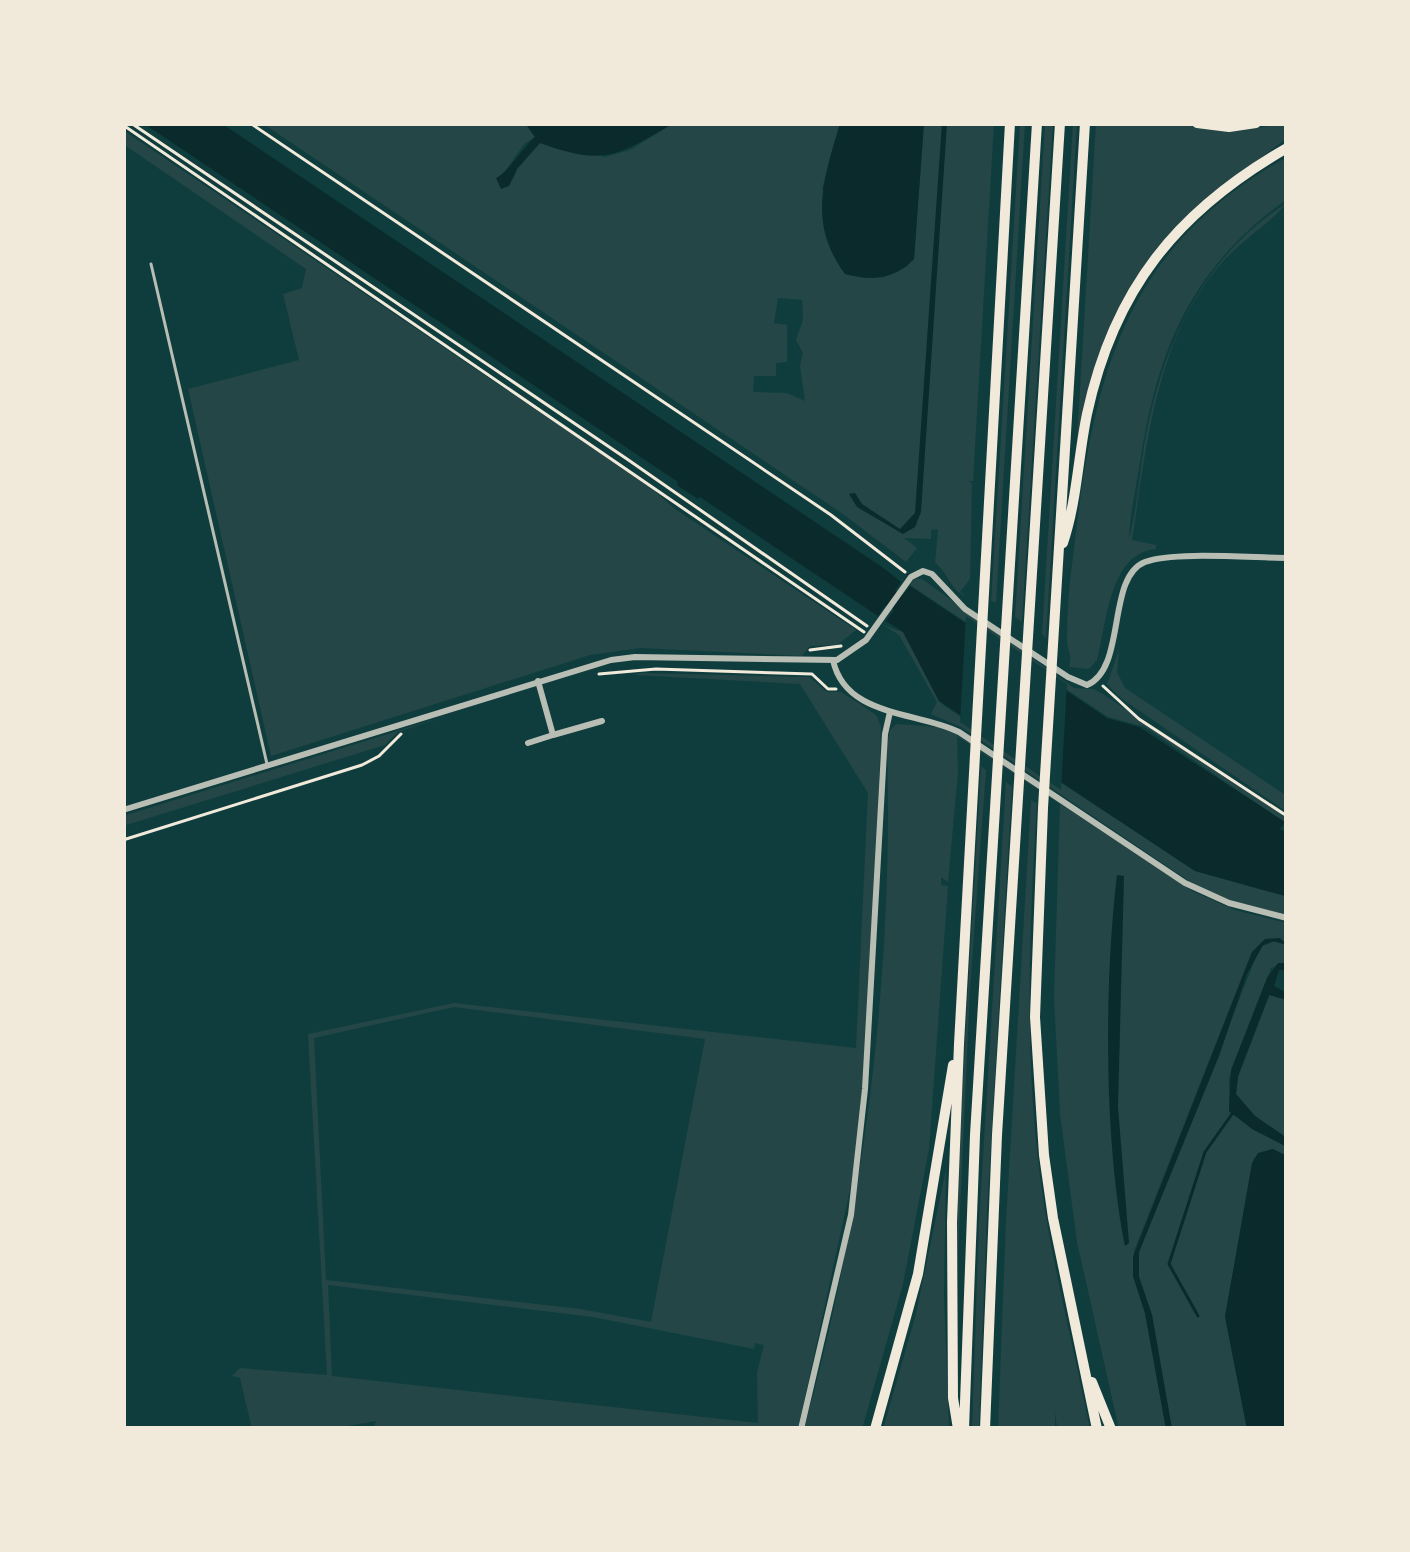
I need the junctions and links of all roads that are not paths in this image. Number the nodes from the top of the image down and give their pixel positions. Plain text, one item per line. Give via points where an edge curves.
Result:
1 (1010, 123) edge
2 (1037, 123) edge
3 (1060, 123) edge
4 (1084, 123) edge
5 (1197, 123) edge
6 (1256, 123) edge
7 (1287, 148) edge
8 (152, 264) dead end
9 (1059, 557) junction
10 (1287, 558) edge
11 (833, 660) junction
12 (538, 681) junction
13 (890, 712) junction
14 (602, 721) dead end
15 (553, 735) junction
16 (527, 743) dead end
17 (267, 766) junction
18 (123, 811) edge
19 (1287, 918) edge
20 (959, 1044) junction
21 (1086, 1369) junction
22 (801, 1429) edge
23 (875, 1429) edge
24 (961, 1429) edge
25 (985, 1429) edge
26 (1097, 1429) edge
27 (1111, 1429) edge

1 - 20 highway
2 - 24 highway
3 - 25 highway
4 - 9 highway
5 - 6 highway
7 - 9 highway via 1184,222 1124,306 1094,387
8 - 17 lane
9 - 21 highway via 1036,938 1037,1060 1053,1218
10 - 11 street via 1139,565 1106,664 1097,680 1083,684 965,609 923,572 908,580 854,652
11 - 12 street via 635,657
11 - 13 street via 843,686
12 - 15 street
12 - 17 street
13 - 19 street via 959,732 1204,893
13 - 22 street via 851,1215
14 - 15 street
15 - 16 street
17 - 18 street
20 - 23 highway via 918,1274
20 - 24 highway via 952,1222 953,1398
21 - 26 highway
21 - 27 highway

